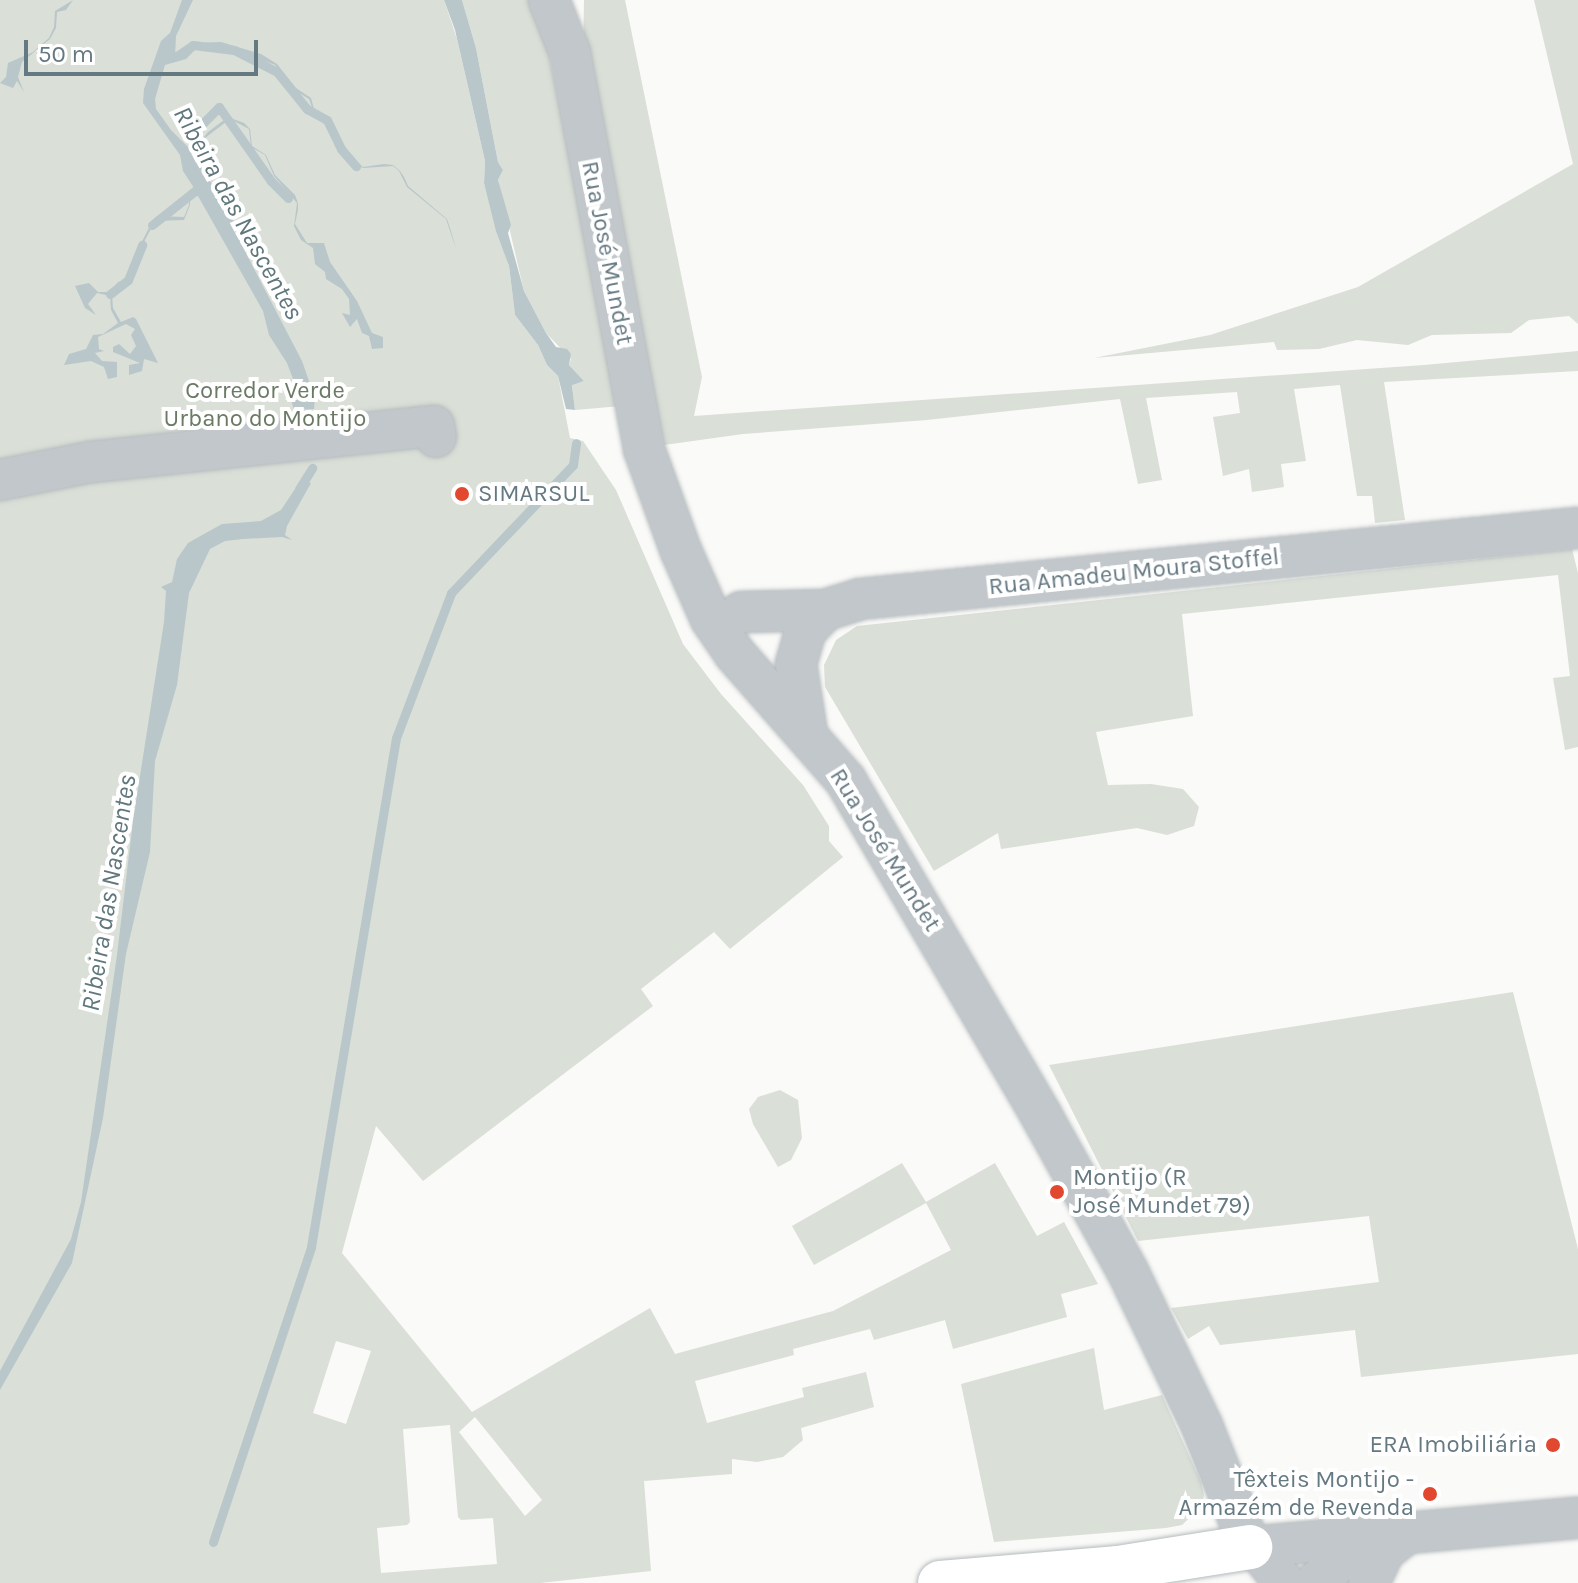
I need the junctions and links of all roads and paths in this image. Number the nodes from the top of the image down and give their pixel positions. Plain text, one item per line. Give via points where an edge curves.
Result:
1 (549, 0) edge
2 (436, 437) dead end
3 (0, 480) edge
4 (1578, 528) edge
5 (825, 610) junction
6 (741, 612) dead end
7 (807, 734) junction
8 (1223, 1481) junction
9 (1578, 1518) edge
10 (1396, 1534) junction
11 (1250, 1565) edge
12 (1118, 1568) junction
13 (940, 1583) edge
14 (1208, 1583) edge
15 (1284, 1583) edge
16 (1315, 1583) edge
17 (1369, 1583) edge

1 - 7 street, Rua José Mundet via 570,53 644,449 711,619 757,683
2 - 3 street via 434,426 91,462
4 - 5 street, Rua Amadeu Moura Stoffel via 860,599
5 - 6 street, Rua Amadeu Moura Stoffel
5 - 7 street via 806,630 796,664
7 - 8 street, Rua José Mundet via 853,793 1090,1202 1188,1398
8 - 11 street, Rua José Mundet
8 - 12 street via 1223,1509 1209,1534 1175,1551
9 - 10 street
10 - 11 street
10 - 16 street via 1348,1554
10 - 17 street
11 - 12 main road
11 - 15 street via 1270,1562
12 - 13 main road
12 - 14 main road

